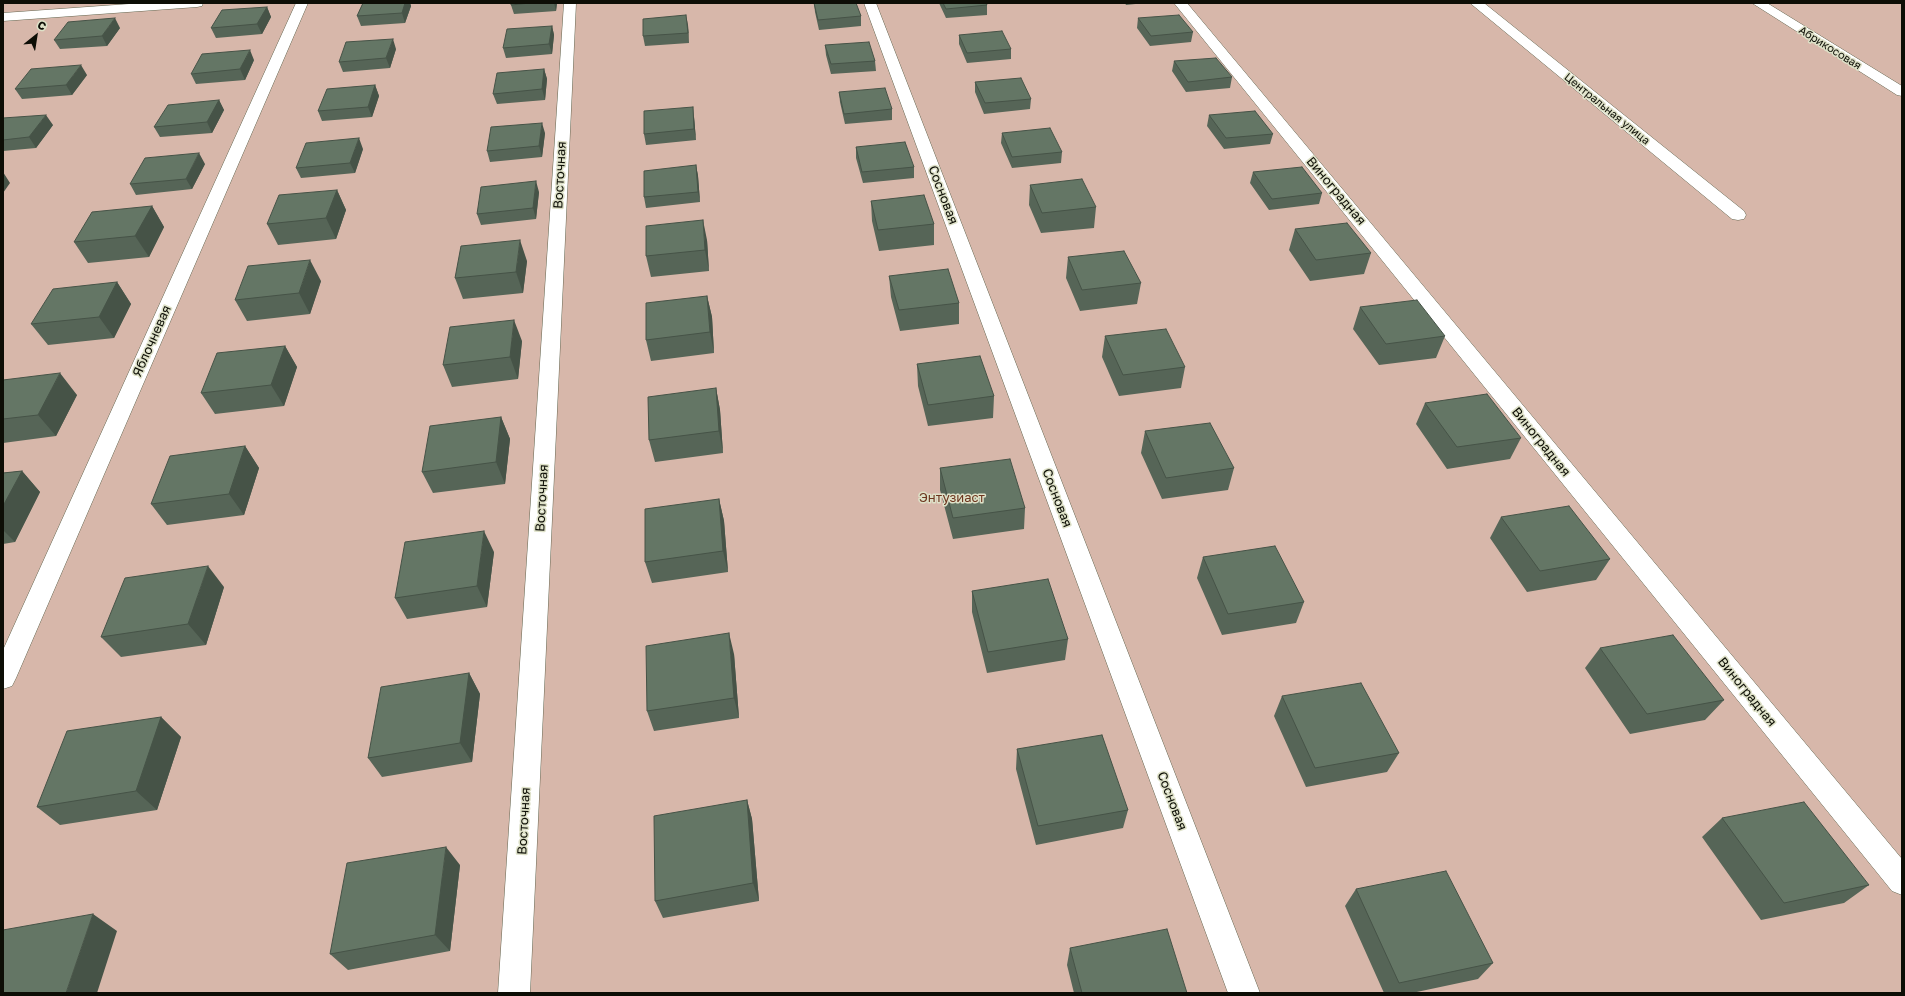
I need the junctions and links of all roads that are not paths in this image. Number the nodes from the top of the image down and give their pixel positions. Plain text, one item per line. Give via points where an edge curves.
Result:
1 (27, 3) edge
2 (197, 3) edge
3 (302, 3) edge
4 (570, 3) edge
5 (870, 3) edge
6 (1180, 3) edge
7 (1476, 3) edge
8 (1758, 3) edge
9 (9, 16) edge
10 (3, 30) edge
11 (1902, 92) edge
12 (1738, 215) dead end
13 (3, 678) edge
14 (1902, 881) edge
15 (514, 993) edge
16 (1244, 993) edge

1 - 9 street
2 - 9 street
3 - 13 street, Яблочневая
4 - 15 street, Восточная
5 - 16 street, Сосновая
6 - 14 street, Виноградная
7 - 12 street, Центральная улица
8 - 11 street, Абрикосовая
9 - 10 street

